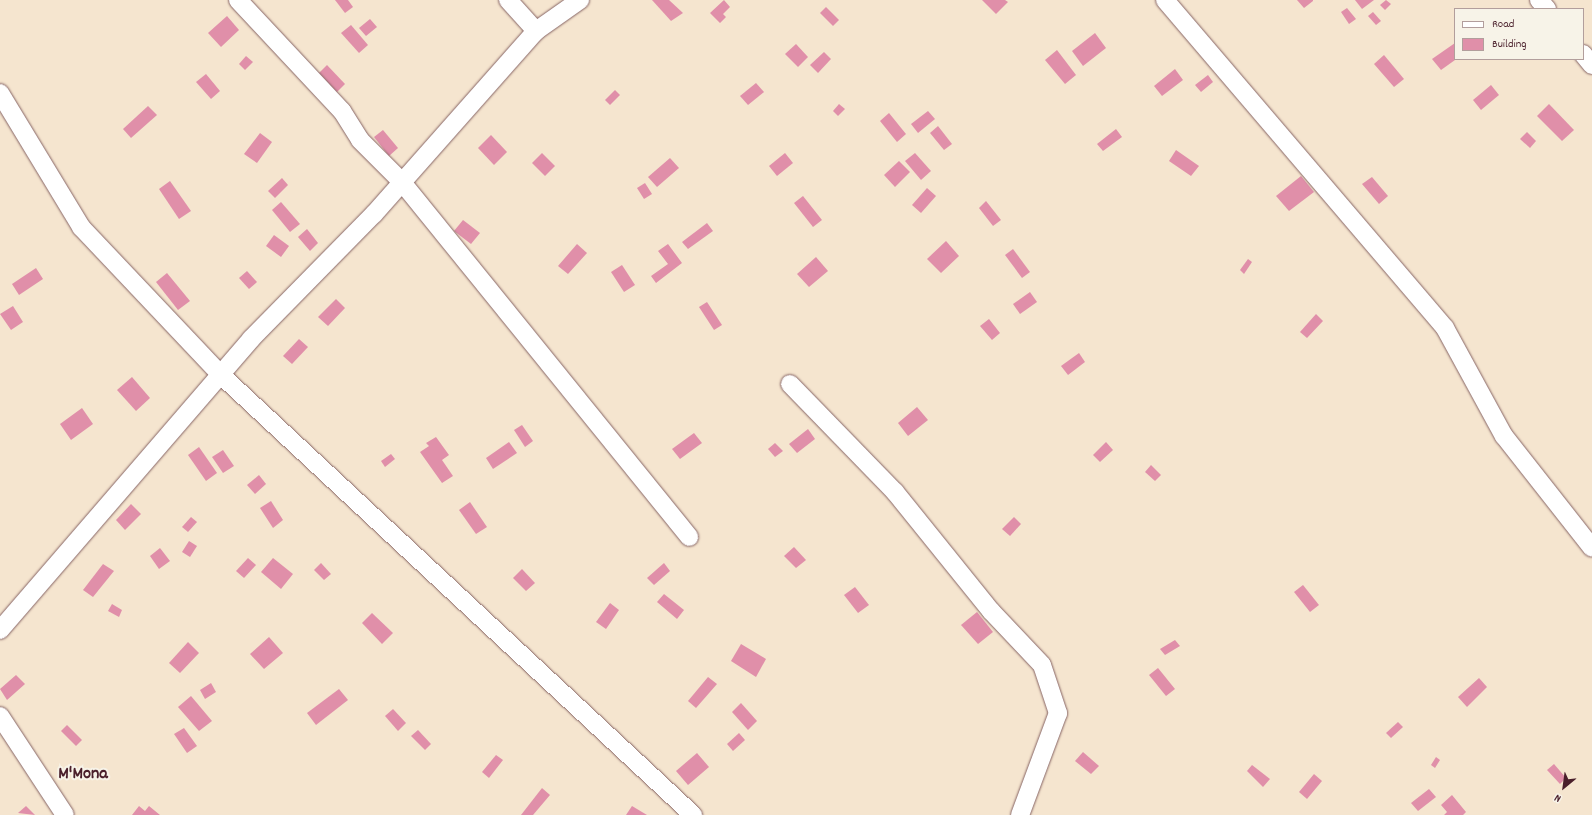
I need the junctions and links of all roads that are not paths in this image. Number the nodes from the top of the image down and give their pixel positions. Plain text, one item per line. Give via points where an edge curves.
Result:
1 (238, 0) edge
2 (508, 0) edge
3 (580, 0) edge
4 (1165, 0) edge
5 (1539, 0) edge
6 (1546, 8) edge
7 (536, 31) junction
8 (1584, 55) edge
9 (1592, 65) edge
10 (0, 93) edge
11 (401, 181) junction
12 (220, 374) junction
13 (790, 384) dead end
14 (689, 537) dead end
15 (1592, 548) edge
16 (2, 623) edge
17 (0, 716) edge
18 (65, 815) edge
19 (693, 815) edge
20 (1020, 815) edge

1 - 11 street via 342,111 360,140
2 - 7 street
3 - 7 street
4 - 15 street via 1445,328 1504,436
5 - 6 street
7 - 11 street
8 - 9 street
10 - 12 street via 81,227
11 - 12 street via 374,214
11 - 14 street
12 - 16 street
12 - 19 street
13 - 20 street via 895,492 991,611 1042,665 1058,713
17 - 18 street

